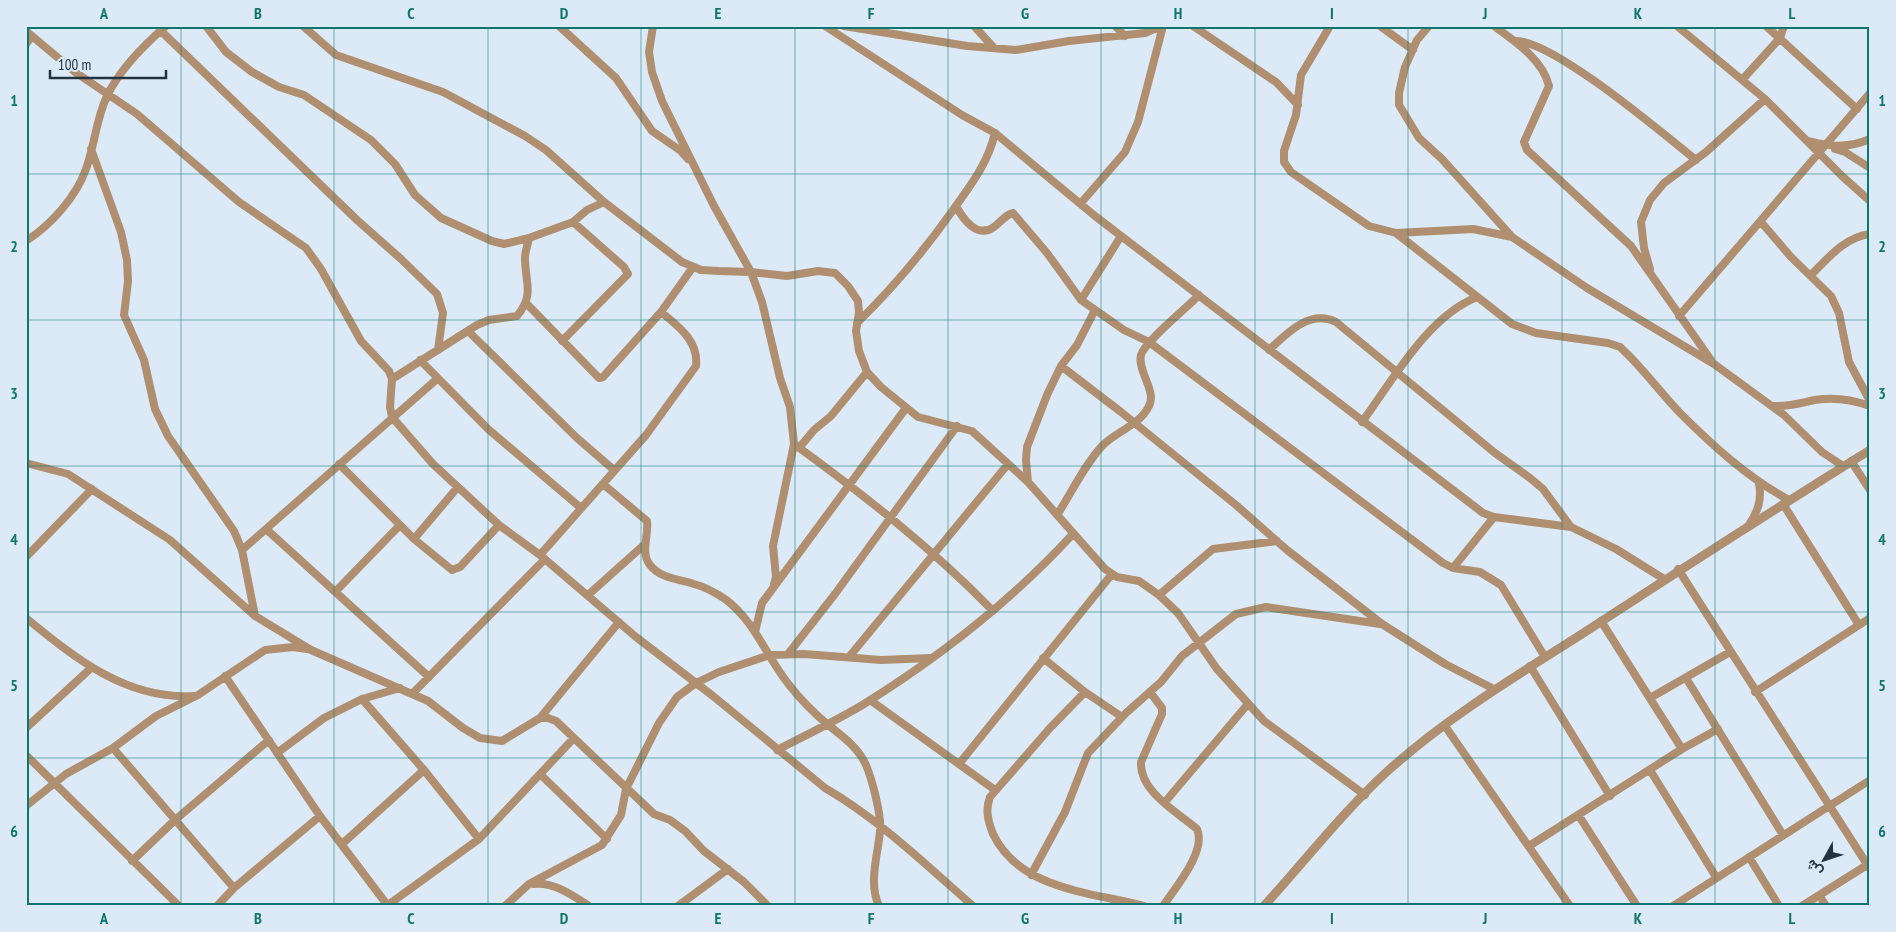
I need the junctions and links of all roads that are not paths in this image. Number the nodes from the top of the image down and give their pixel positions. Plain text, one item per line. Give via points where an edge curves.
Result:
1 (206, 26) edge
2 (303, 26) edge
3 (559, 26) edge
4 (653, 26) edge
5 (825, 26) edge
6 (844, 26) edge
7 (974, 26) edge
8 (1115, 26) edge
9 (1162, 26) edge
10 (1194, 26) edge
11 (1330, 26) edge
12 (1380, 26) edge
13 (1429, 26) edge
14 (1494, 26) edge
15 (1677, 26) edge
16 (1766, 26) edge
17 (1784, 26) edge
18 (164, 28) edge
19 (29, 33) edge
20 (1125, 36) junction
21 (1780, 38) junction
22 (1516, 41) junction
23 (26, 44) edge
24 (994, 48) junction
25 (1413, 50) junction
26 (1742, 80) junction
27 (1870, 93) edge
28 (108, 94) junction
29 (1765, 99) junction
30 (1298, 106) junction
31 (1857, 109) junction
32 (995, 133) junction
33 (1870, 139) edge
34 (1807, 140) junction
35 (1826, 146) junction
36 (91, 149) junction
37 (1819, 153) junction
38 (1696, 160) junction
39 (694, 166) junction
40 (1870, 168) edge
41 (1870, 201) edge
42 (604, 202) junction
43 (1081, 203) junction
44 (956, 206) junction
45 (573, 222) junction
46 (1761, 222) junction
47 (1396, 233) junction
48 (1870, 234) edge
49 (1122, 236) junction
50 (1512, 237) junction
51 (529, 238) junction
52 (26, 241) edge
53 (693, 266) junction
54 (751, 272) junction
55 (1652, 275) junction
56 (1811, 275) junction
57 (1198, 295) junction
58 (1477, 297) junction
59 (1081, 300) junction
60 (526, 303) junction
61 (1095, 310) junction
62 (661, 312) junction
63 (1679, 316) junction
64 (858, 324) junction
65 (468, 331) junction
66 (562, 341) junction
67 (1149, 342) junction
68 (438, 350) junction
69 (1270, 350) junction
70 (420, 360) junction
71 (1714, 364) junction
72 (1061, 366) junction
73 (867, 372) junction
74 (1398, 373) junction
75 (437, 378) junction
76 (392, 379) junction
77 (1870, 401) edge
78 (1772, 406) junction
79 (1870, 406) edge
80 (906, 408) junction
81 (392, 418) junction
82 (1362, 422) junction
83 (1135, 424) junction
84 (957, 426) junction
85 (797, 446) junction
86 (1870, 450) edge
87 (26, 463) edge
88 (339, 464) junction
89 (1008, 464) junction
90 (1847, 464) junction
91 (614, 470) junction
92 (1028, 482) junction
93 (1759, 483) junction
94 (602, 484) junction
95 (850, 485) junction
96 (457, 488) junction
97 (92, 489) junction
98 (1870, 490) edge
99 (1786, 502) junction
100 (581, 508) junction
101 (1057, 514) junction
102 (1494, 517) junction
103 (889, 518) junction
104 (499, 525) junction
105 (400, 526) junction
106 (1571, 527) junction
107 (266, 529) junction
108 (1747, 529) junction
109 (1072, 535) junction
110 (414, 539) junction
111 (1277, 541) junction
112 (645, 544) junction
113 (242, 550) junction
114 (933, 553) junction
115 (26, 557) edge
116 (542, 557) junction
117 (1452, 568) junction
118 (1678, 570) junction
119 (1112, 574) junction
120 (1664, 579) junction
121 (774, 584) junction
122 (335, 592) junction
123 (588, 595) junction
124 (1159, 595) junction
125 (994, 611) junction
126 (255, 616) junction
127 (26, 618) edge
128 (1870, 618) edge
129 (1602, 621) junction
130 (619, 622) junction
131 (1382, 624) junction
132 (1859, 625) junction
133 (756, 632) junction
134 (1199, 644) junction
135 (311, 650) junction
136 (1730, 652) junction
137 (788, 654) junction
138 (770, 656) junction
139 (1545, 657) junction
140 (848, 658) junction
141 (931, 658) junction
142 (1043, 658) junction
143 (1530, 666) junction
144 (91, 668) junction
145 (225, 676) junction
146 (429, 677) junction
147 (1686, 678) junction
148 (696, 683) junction
149 (400, 688) junction
150 (1494, 690) junction
151 (1085, 692) junction
152 (1150, 692) junction
153 (1756, 692) junction
154 (413, 693) junction
155 (198, 696) junction
156 (1650, 698) junction
157 (362, 699) junction
158 (870, 700) junction
159 (1247, 704) junction
160 (1122, 717) junction
161 (540, 718) junction
162 (827, 724) junction
163 (1445, 726) junction
164 (26, 728) edge
165 (1718, 730) junction
166 (573, 739) junction
167 (269, 740) junction
168 (113, 748) junction
169 (1682, 749) junction
170 (777, 750) junction
171 (277, 753) junction
172 (26, 755) edge
173 (959, 764) junction
174 (424, 770) junction
175 (1650, 770) junction
176 (540, 774) junction
177 (1870, 780) edge
178 (52, 783) junction
179 (626, 789) junction
180 (995, 790) junction
181 (1365, 795) junction
182 (1610, 796) junction
183 (1164, 802) junction
184 (26, 806) edge
185 (1829, 806) junction
186 (320, 816) junction
187 (1579, 816) junction
188 (176, 820) junction
189 (880, 824) junction
190 (1783, 836) junction
191 (479, 838) junction
192 (606, 839) junction
193 (342, 844) junction
194 (1529, 846) junction
195 (1748, 857) junction
196 (132, 861) junction
197 (1868, 867) edge
198 (728, 869) junction
199 (1031, 875) junction
200 (1716, 877) junction
201 (529, 884) junction
202 (234, 888) junction
203 (1819, 895) junction
204 (1683, 903) edge
205 (179, 906) edge
206 (217, 906) edge
207 (388, 906) edge
208 (505, 906) edge
209 (589, 906) edge
210 (678, 906) edge
211 (768, 906) edge
212 (879, 906) edge
213 (973, 906) edge
214 (1144, 906) edge
215 (1163, 906) edge
216 (1264, 906) edge
217 (1570, 906) edge
218 (1637, 906) edge
219 (1673, 906) edge
220 (1779, 906) edge
221 (1802, 906) edge
222 (1826, 906) edge

1 - 51 street via 226,52 252,72 279,87 304,95 371,140 395,164 415,195 441,218 498,244
2 - 42 street via 336,56 443,92 525,136 546,150
3 - 39 street via 616,78 652,131 681,151
4 - 39 street via 649,52 652,72 662,101
5 - 32 street
6 - 24 street
7 - 24 street
8 - 20 street
9 - 20 street
9 - 43 street via 1138,122 1125,152
10 - 30 street via 1276,82
11 - 30 street via 1304,67 1298,86
12 - 25 street
13 - 25 street
14 - 22 street
15 - 26 street
16 - 21 street
17 - 21 street
18 - 28 street via 121,72
18 - 68 street via 436,294 443,313
19 - 23 street
19 - 28 street via 75,72
20 - 24 street via 1016,50
21 - 26 street
21 - 31 street
22 - 38 street via 1534,44 1606,89
22 - 55 street via 1541,68 1549,86 1524,146 1631,246
25 - 50 street via 1399,94 1403,116 1419,138
26 - 29 street
27 - 31 street
28 - 36 street via 96,123
28 - 76 street via 137,114 239,202 306,248 326,276 361,341 380,360
29 - 34 street
29 - 38 street
30 - 47 street via 1284,151 1284,162 1291,172 1369,226
31 - 35 street
32 - 43 street
32 - 44 street via 983,166
33 - 35 street via 1841,147
34 - 35 street
34 - 37 street
35 - 37 street
35 - 40 street via 1845,152
36 - 52 street via 86,170 73,194 54,218
36 - 113 street via 121,232 127,267 124,315 144,360 155,409 168,436 234,531
37 - 41 street
37 - 46 street
38 - 55 street via 1664,184 1642,214 1644,248
39 - 54 street
42 - 45 street
42 - 53 street via 682,262
43 - 49 street
44 - 59 street via 967,224 979,230 992,229 1013,213
44 - 64 street via 909,270
45 - 51 street
45 - 66 street via 628,274
46 - 56 street
46 - 63 street
47 - 50 street via 1474,229
47 - 58 street
48 - 56 street via 1859,236 1837,249
49 - 57 street
49 - 59 street
50 - 71 street via 1588,288
51 - 60 street via 525,257 529,290
53 - 54 street
53 - 62 street
54 - 64 street via 787,276 818,270 835,273 858,301
54 - 85 street via 790,407
55 - 63 street
56 - 77 street via 1831,296 1839,313 1849,362
57 - 67 street
57 - 69 street
58 - 74 street via 1450,311
58 - 93 street via 1512,324 1536,333 1620,347 1679,412
59 - 61 street
60 - 65 street via 517,316 489,320
60 - 66 street
61 - 67 street
61 - 72 street via 1077,345
62 - 66 street via 603,377 599,378
62 - 91 street via 692,342 696,366 646,435
63 - 71 street
64 - 73 street via 859,351
65 - 68 street
65 - 91 street
67 - 83 street via 1142,352 1140,365 1151,402
67 - 117 street
68 - 70 street
69 - 74 street via 1294,328 1311,319 1326,317
69 - 82 street
70 - 75 street
70 - 76 street
71 - 78 street
72 - 83 street
72 - 92 street via 1049,388 1027,447
73 - 80 street
73 - 85 street via 831,416
74 - 82 street
74 - 106 street via 1543,489
75 - 81 street
75 - 100 street via 488,429
76 - 81 street
78 - 79 street via 1787,407 1828,399
78 - 90 street via 1822,452
80 - 84 street via 928,421
80 - 95 street
81 - 88 street
81 - 96 street
82 - 102 street via 1483,513
83 - 101 street via 1103,445
83 - 111 street
84 - 89 street via 972,431
84 - 103 street
85 - 95 street
85 - 121 street via 773,546
86 - 90 street
87 - 97 street via 68,474
88 - 105 street
88 - 107 street
89 - 92 street
89 - 114 street
90 - 98 street
90 - 99 street
91 - 94 street
92 - 101 street
93 - 99 street
93 - 108 street via 1759,506
94 - 100 street
94 - 112 street via 647,521
95 - 103 street
95 - 121 street
96 - 104 street
96 - 110 street
97 - 115 street
97 - 126 street via 170,540
99 - 108 street
99 - 132 street
100 - 116 street
101 - 109 street
102 - 106 street
102 - 117 street
103 - 114 street
103 - 137 street
104 - 110 street via 456,570
104 - 116 street
105 - 110 street
105 - 122 street
106 - 120 street via 1616,549
107 - 113 street
107 - 122 street
108 - 118 street
109 - 119 street
109 - 125 street via 1034,576
111 - 124 street via 1212,548
111 - 131 street
112 - 123 street
112 - 133 street via 650,566 669,578 716,593 732,605
113 - 126 street
114 - 125 street
114 - 140 street
116 - 123 street
116 - 146 street
117 - 139 street via 1480,572 1501,585
118 - 120 street
118 - 136 street
119 - 124 street via 1139,581
119 - 142 street
120 - 129 street
121 - 133 street via 762,603
122 - 146 street
123 - 130 street
124 - 134 street via 1178,613
125 - 141 street
126 - 135 street
127 - 144 street
128 - 132 street
129 - 139 street
129 - 156 street
130 - 148 street
130 - 161 street
131 - 134 street via 1266,607 1253,608 1236,614
131 - 150 street
132 - 153 street
133 - 138 street
134 - 152 street via 1182,656
134 - 159 street
135 - 145 street via 293,647 265,650
135 - 149 street
136 - 147 street
136 - 153 street
137 - 138 street
137 - 140 street
138 - 148 street
138 - 162 street via 790,687
139 - 143 street
140 - 141 street
141 - 158 street
142 - 151 street
142 - 173 street
143 - 150 street
143 - 182 street
144 - 155 street via 120,682 148,690 179,697
144 - 164 street
145 - 155 street
145 - 167 street
146 - 154 street
147 - 156 street
147 - 165 street
148 - 170 street
148 - 179 street via 677,698 659,723
149 - 154 street
149 - 157 street
150 - 163 street
151 - 160 street
151 - 180 street
152 - 160 street
152 - 183 street via 1162,708 1162,714 1140,770 1150,789
153 - 185 street
154 - 161 street via 480,738 502,741
155 - 168 street via 156,716
156 - 169 street
157 - 171 street via 324,718
157 - 174 street
158 - 162 street
158 - 173 street
159 - 181 street via 1270,725
159 - 183 street
160 - 199 street via 1088,753 1064,812
161 - 166 street via 556,721
162 - 170 street
162 - 189 street via 847,740 866,765
163 - 181 street via 1390,768
163 - 194 street
165 - 169 street
165 - 190 street
166 - 176 street
166 - 179 street
167 - 171 street
167 - 188 street
168 - 178 street
168 - 188 street
169 - 175 street
170 - 189 street via 824,788
171 - 186 street
172 - 178 street
173 - 180 street
174 - 191 street
174 - 193 street
175 - 182 street
175 - 200 street
176 - 191 street
176 - 192 street
177 - 185 street
178 - 184 street
178 - 196 street
179 - 192 street via 621,815
179 - 198 street via 654,814 685,831
180 - 199 street via 986,807 991,828 1004,851
181 - 216 street
182 - 187 street
183 - 215 street via 1197,829 1200,838 1191,864
185 - 190 street
185 - 197 street
186 - 193 street
186 - 202 street
187 - 194 street
187 - 218 street
188 - 196 street
188 - 202 street
189 - 212 street via 874,882
189 - 213 street
190 - 195 street
191 - 207 street
192 - 201 street via 590,854
193 - 207 street
194 - 217 street
195 - 200 street
195 - 220 street
196 - 205 street
197 - 203 street
198 - 210 street
198 - 211 street
199 - 214 street via 1082,892
200 - 204 street
201 - 208 street
201 - 209 street via 544,883 558,888
202 - 206 street
203 - 221 street
203 - 222 street
204 - 219 street

